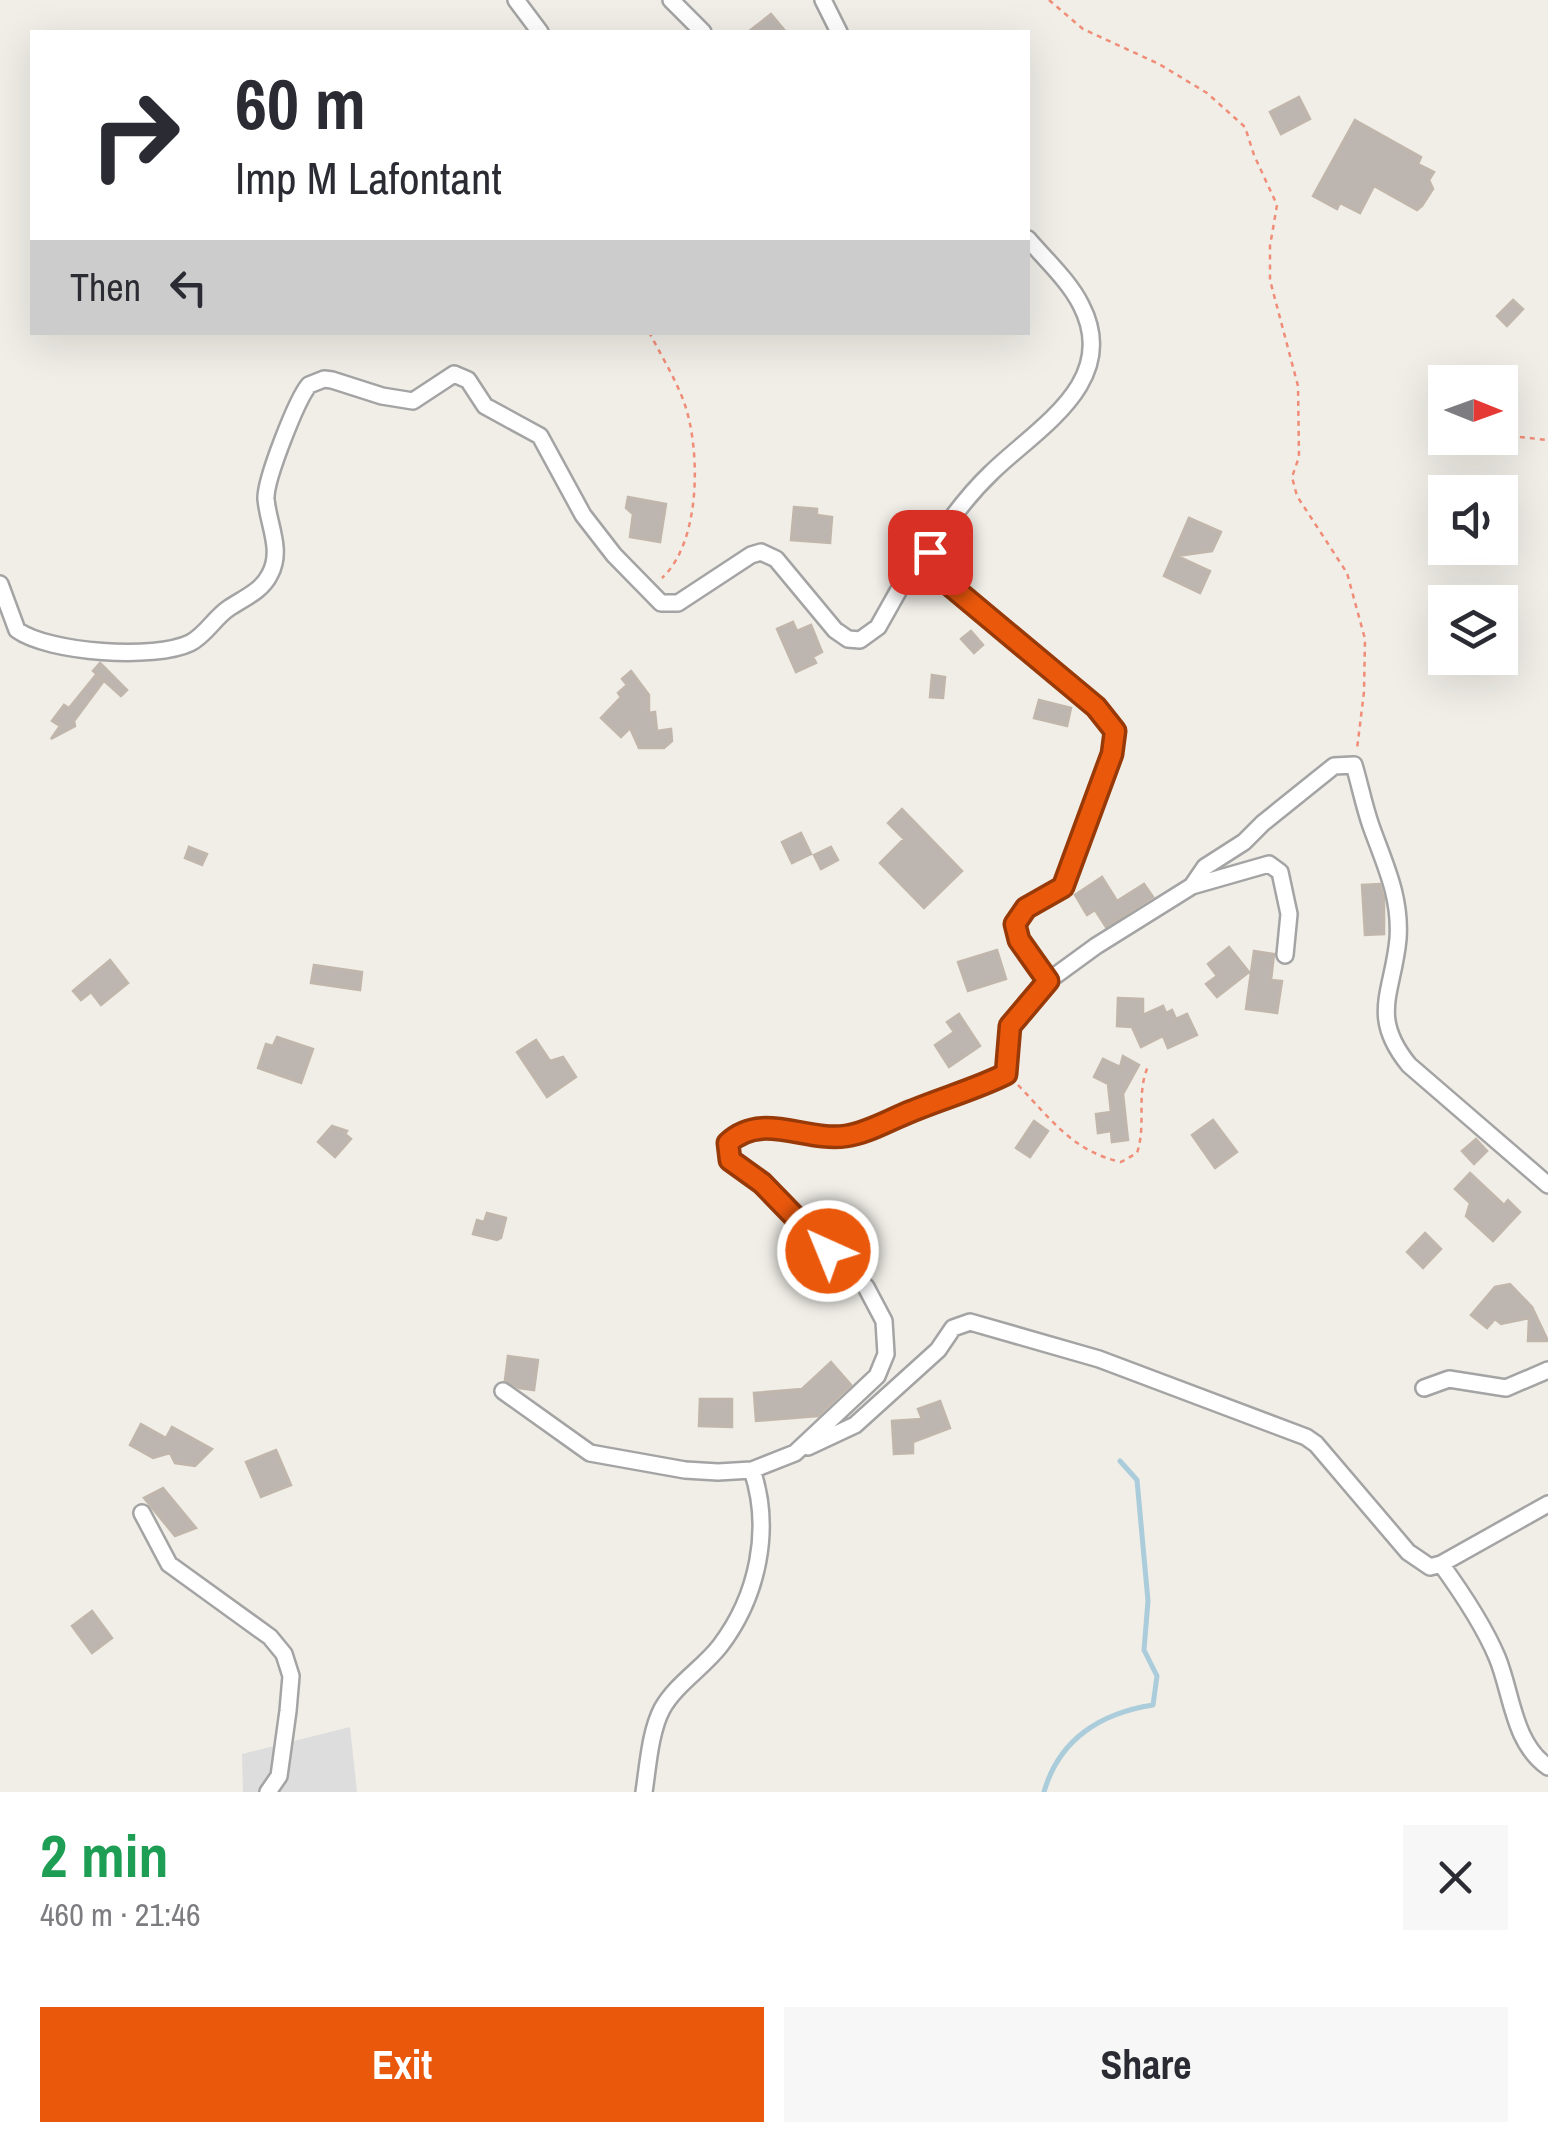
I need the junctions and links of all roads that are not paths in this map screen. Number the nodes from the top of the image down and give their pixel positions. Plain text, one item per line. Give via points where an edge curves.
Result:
1 (516, 0) edge
2 (671, 0) edge
3 (822, 0) edge
4 (538, 30) edge
5 (701, 30) edge
6 (838, 30) edge
7 (1030, 241) edge
8 (930, 552) junction
9 (0, 584) edge
10 (1192, 886) junction
11 (1285, 955) dead end
12 (1048, 981) junction
13 (1548, 1185) edge
14 (1548, 1370) edge
15 (1424, 1388) dead end
16 (502, 1390) dead end
17 (795, 1453) junction
18 (752, 1470) junction
19 (1548, 1504) edge
20 (142, 1513) dead end
21 (1440, 1564) junction
22 (1548, 1767) edge
23 (268, 1792) edge
24 (644, 1792) edge

1 - 4 street
2 - 5 street
3 - 6 street
7 - 8 street via 1081,304 1093,342 1087,365 1078,390 992,471 952,515
8 - 9 street via 905,579 878,627 860,640 841,636 768,554 751,554 678,603 661,603 583,515 544,440 485,406 468,380 454,374 413,401 332,380 309,385 268,478 276,550 270,575 185,646 114,653 36,639 18,630
8 - 12 street via 939,576 1096,707 1115,731 1063,887 1026,908 1015,924
10 - 11 street via 1269,864 1280,872 1289,914
10 - 12 street
10 - 13 street via 1205,867 1244,842 1308,784 1334,766 1354,766 1396,889 1398,939 1386,1004 1390,1042
12 - 17 street via 1010,1026 1006,1074 848,1136 810,1137 778,1127 742,1130 728,1143 730,1160 762,1183 866,1287 884,1321 886,1354 877,1376
14 - 15 street via 1506,1388 1449,1379
16 - 18 street via 590,1453 686,1470
17 - 18 street
17 - 21 street via 855,1425 938,1350 953,1328 970,1322 1098,1359 1306,1436 1408,1552 1430,1567
18 - 24 street via 762,1532 743,1609 720,1646 661,1710
19 - 21 street
20 - 23 street via 169,1564 284,1654 291,1676 288,1711 280,1776
21 - 22 street via 1496,1654 1526,1746

